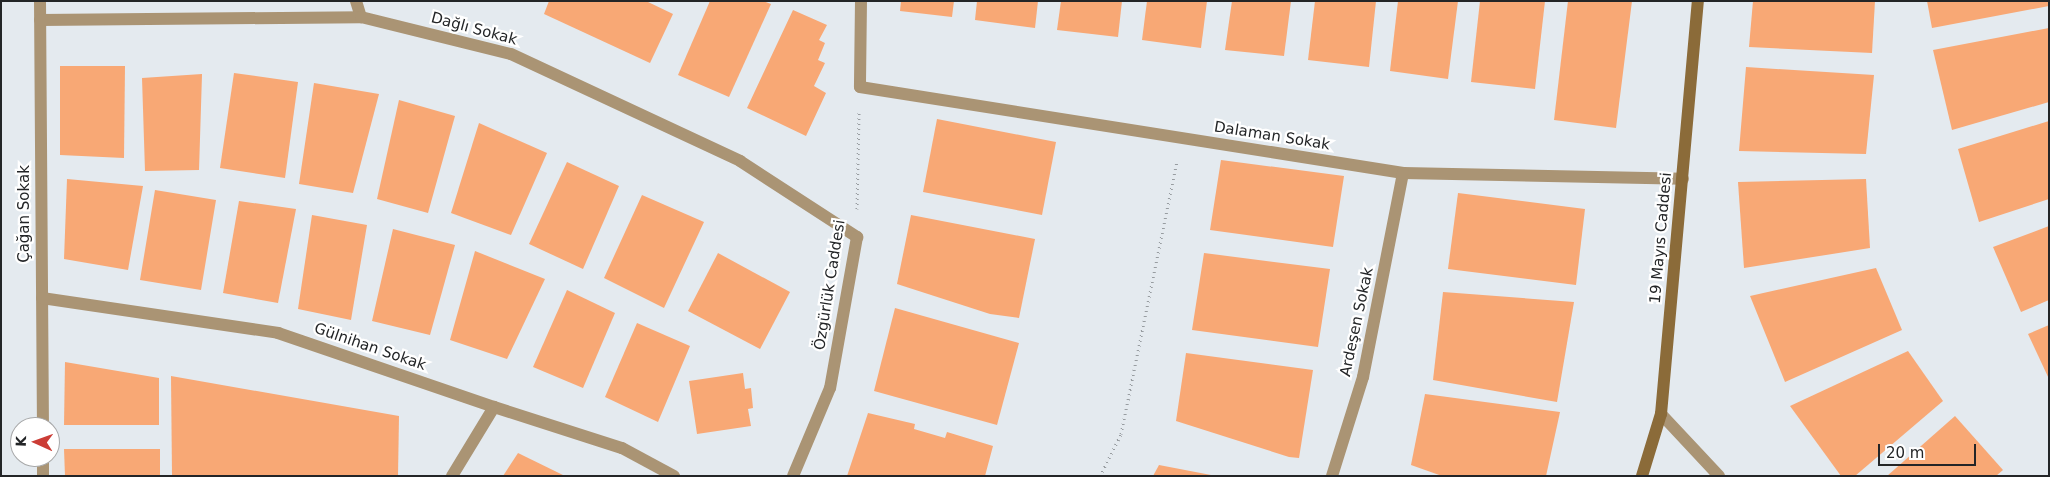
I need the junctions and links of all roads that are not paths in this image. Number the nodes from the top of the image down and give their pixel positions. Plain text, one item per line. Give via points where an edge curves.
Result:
1 (40, 1) edge
2 (356, 1) edge
3 (861, 1) edge
4 (1698, 1) edge
5 (360, 17) junction
6 (40, 20) junction
7 (1403, 173) junction
8 (1682, 179) junction
9 (857, 237) joint
10 (42, 298) junction
11 (494, 407) junction
12 (1661, 414) junction
13 (43, 417) edge
14 (452, 476) edge
15 (674, 476) edge
16 (794, 476) edge
17 (1332, 476) edge
18 (1642, 476) edge
19 (1719, 476) edge

1 - 6 street, Çağan Sokak
2 - 5 street
3 - 7 street, Dalaman Sokak via 860,87
4 - 8 main road, 19 Mayıs Caddesi
5 - 6 street, Dağlı Sokak
5 - 9 street, Dağlı Sokak via 511,54 740,161
6 - 10 street, Çağan Sokak
7 - 8 street, Dalaman Sokak
7 - 17 street, Ardeşen Sokak via 1363,377
8 - 12 main road, 19 Mayıs Caddesi
9 - 16 street, Özgürlük Caddesi via 830,388
10 - 11 street, Gülnihan Sokak via 278,333
10 - 13 street, Çağan Sokak
11 - 14 street
11 - 15 street, Gülnihan Sokak via 622,448
12 - 18 main road, 19 Mayıs Caddesi
12 - 19 street

